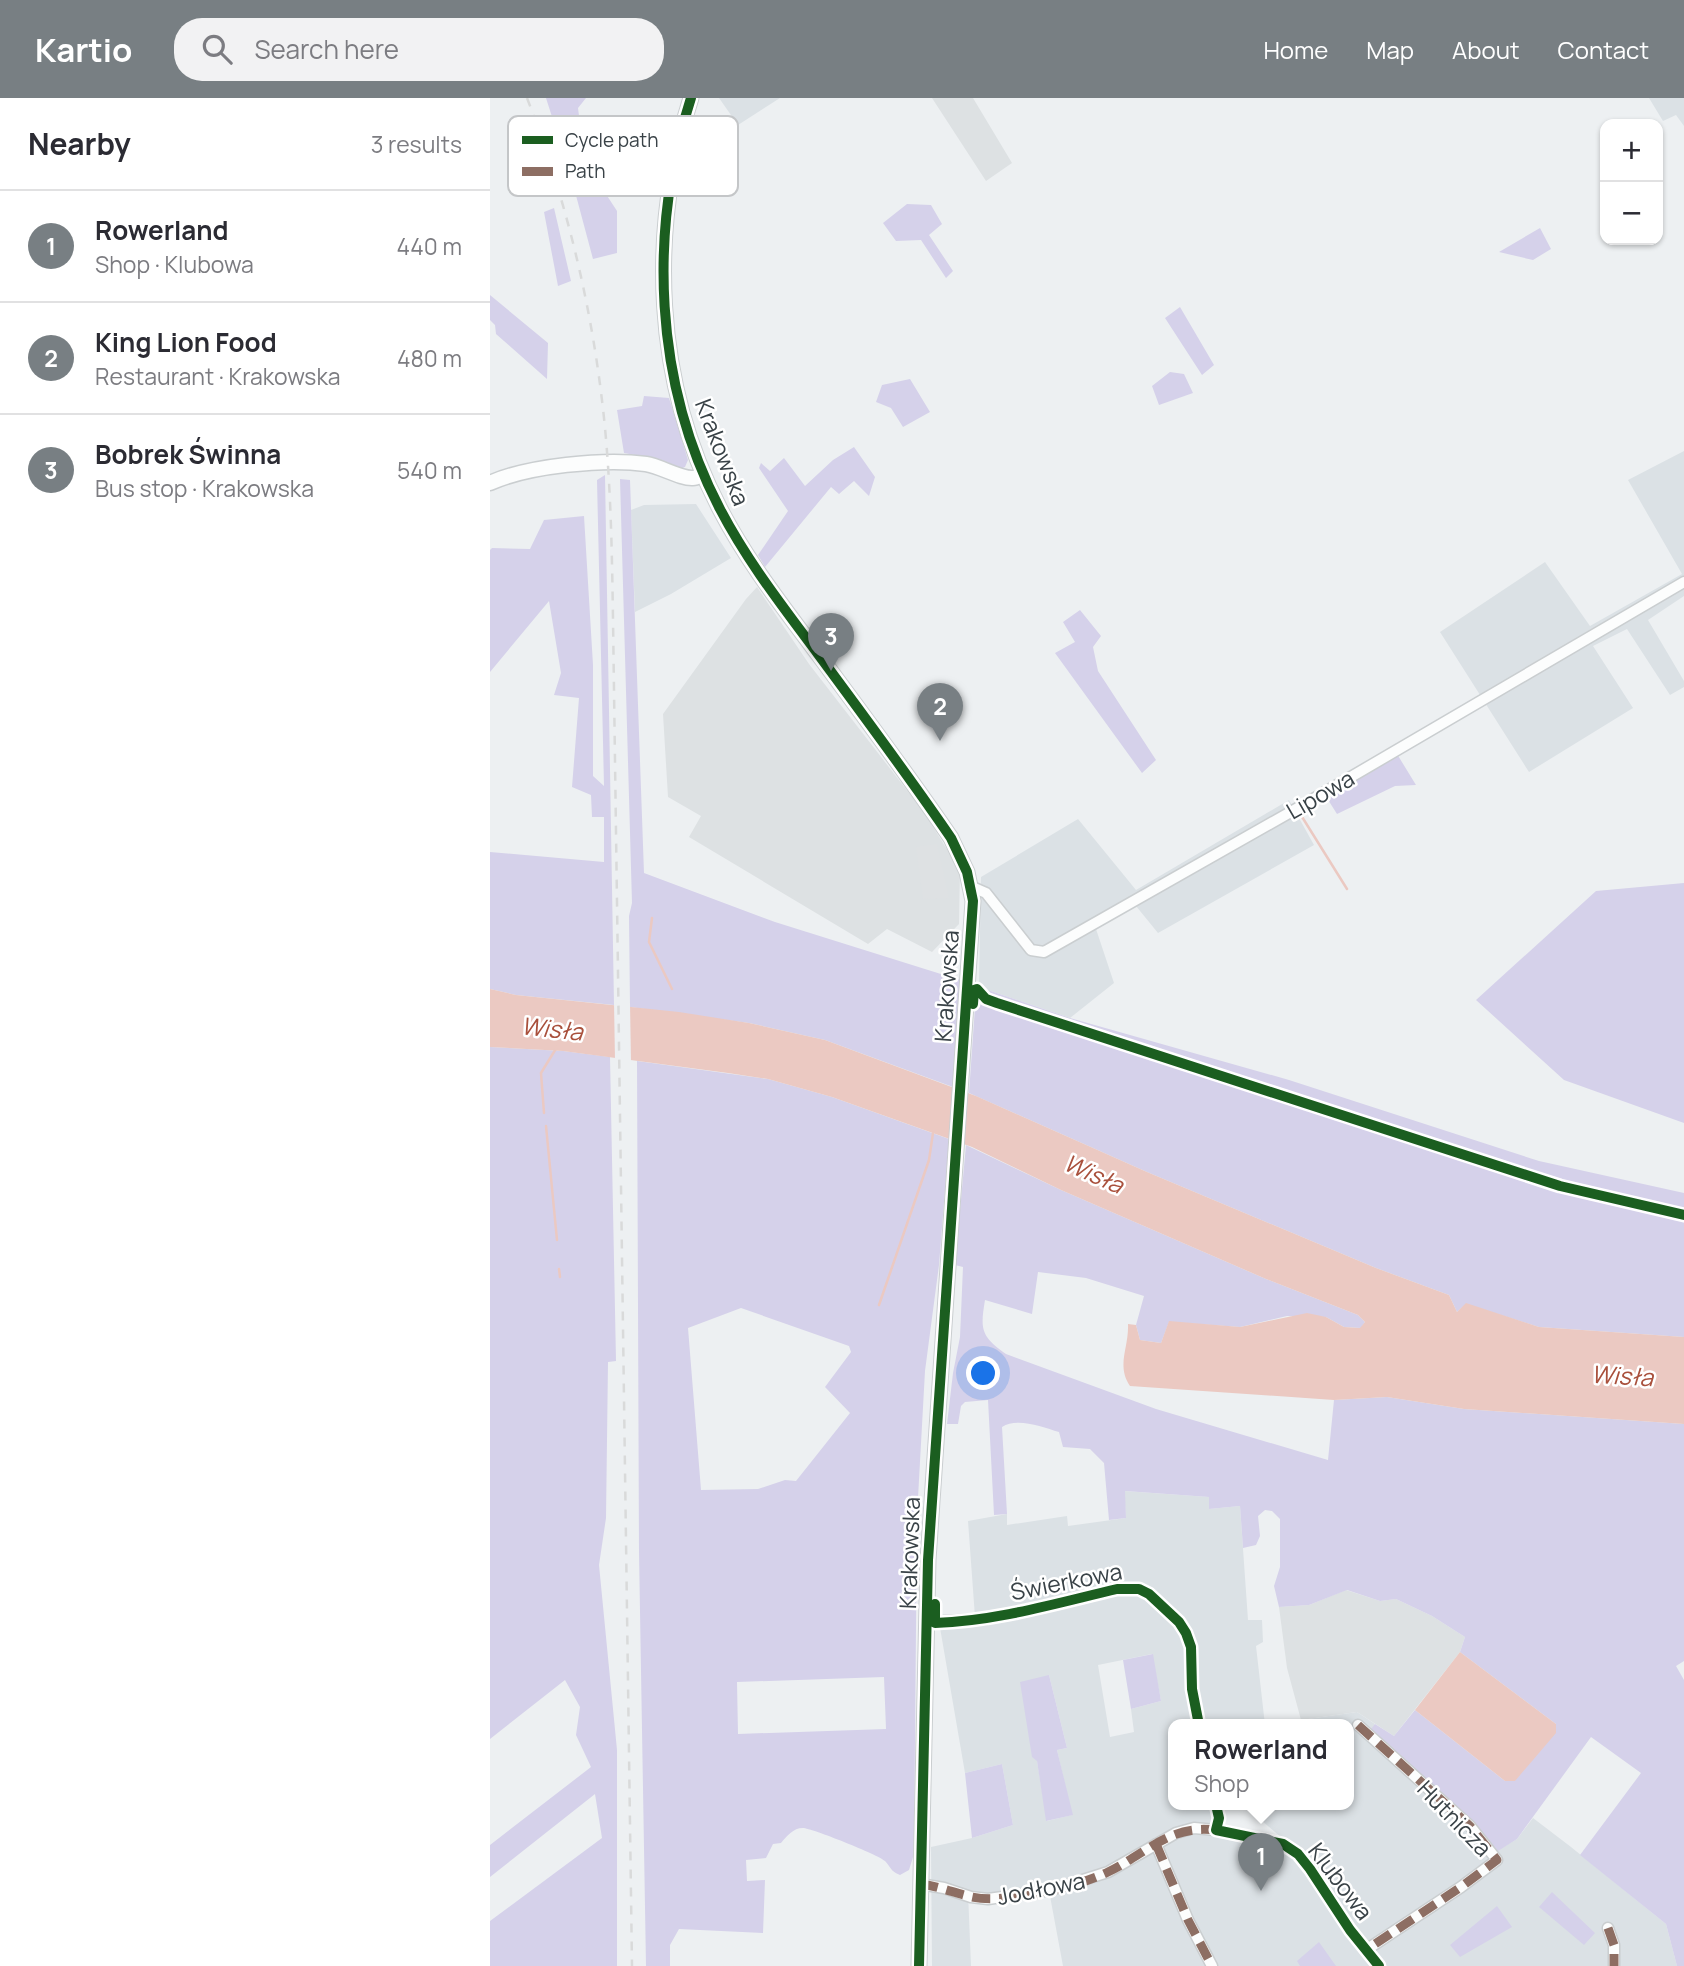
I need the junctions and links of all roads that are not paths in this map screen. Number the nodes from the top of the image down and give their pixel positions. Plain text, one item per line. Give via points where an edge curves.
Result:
1 (691, 98) edge
2 (686, 116) edge
3 (669, 196) edge
4 (703, 474) junction
5 (490, 483) edge
6 (1684, 582) edge
7 (970, 886) junction
8 (927, 1622) junction
9 (1198, 1719) edge
10 (1357, 1725) dead end
11 (1217, 1810) edge
12 (1216, 1830) junction
13 (1156, 1843) junction
14 (920, 1884) junction
15 (1608, 1928) dead end
16 (1366, 1950) junction
17 (919, 1966) edge
18 (1212, 1966) edge
19 (1379, 1966) edge
20 (1614, 1966) edge

1 - 2 street, Krakowska
3 - 4 street, Krakowska via 663,276 666,333 675,384
4 - 5 street via 692,478 649,464 607,463 536,470
4 - 7 street, Krakowska via 755,568 951,838
6 - 7 street, Lipowa via 1044,952 1031,950 986,893
7 - 8 street, Krakowska via 968,990
8 - 9 street, Świerkowa via 986,1619 1117,1589 1139,1589 1159,1602 1186,1633
8 - 14 street, Krakowska
10 - 16 street, Hutnicza via 1470,1826 1497,1860
11 - 12 street
12 - 13 street, Jodłowa via 1194,1828
12 - 16 street, Klubowa via 1283,1844 1298,1854
13 - 14 street, Jodłowa via 1108,1872 1051,1890 988,1899
13 - 18 street
14 - 17 street, Krakowska
15 - 20 street
16 - 19 street, Klubowa

